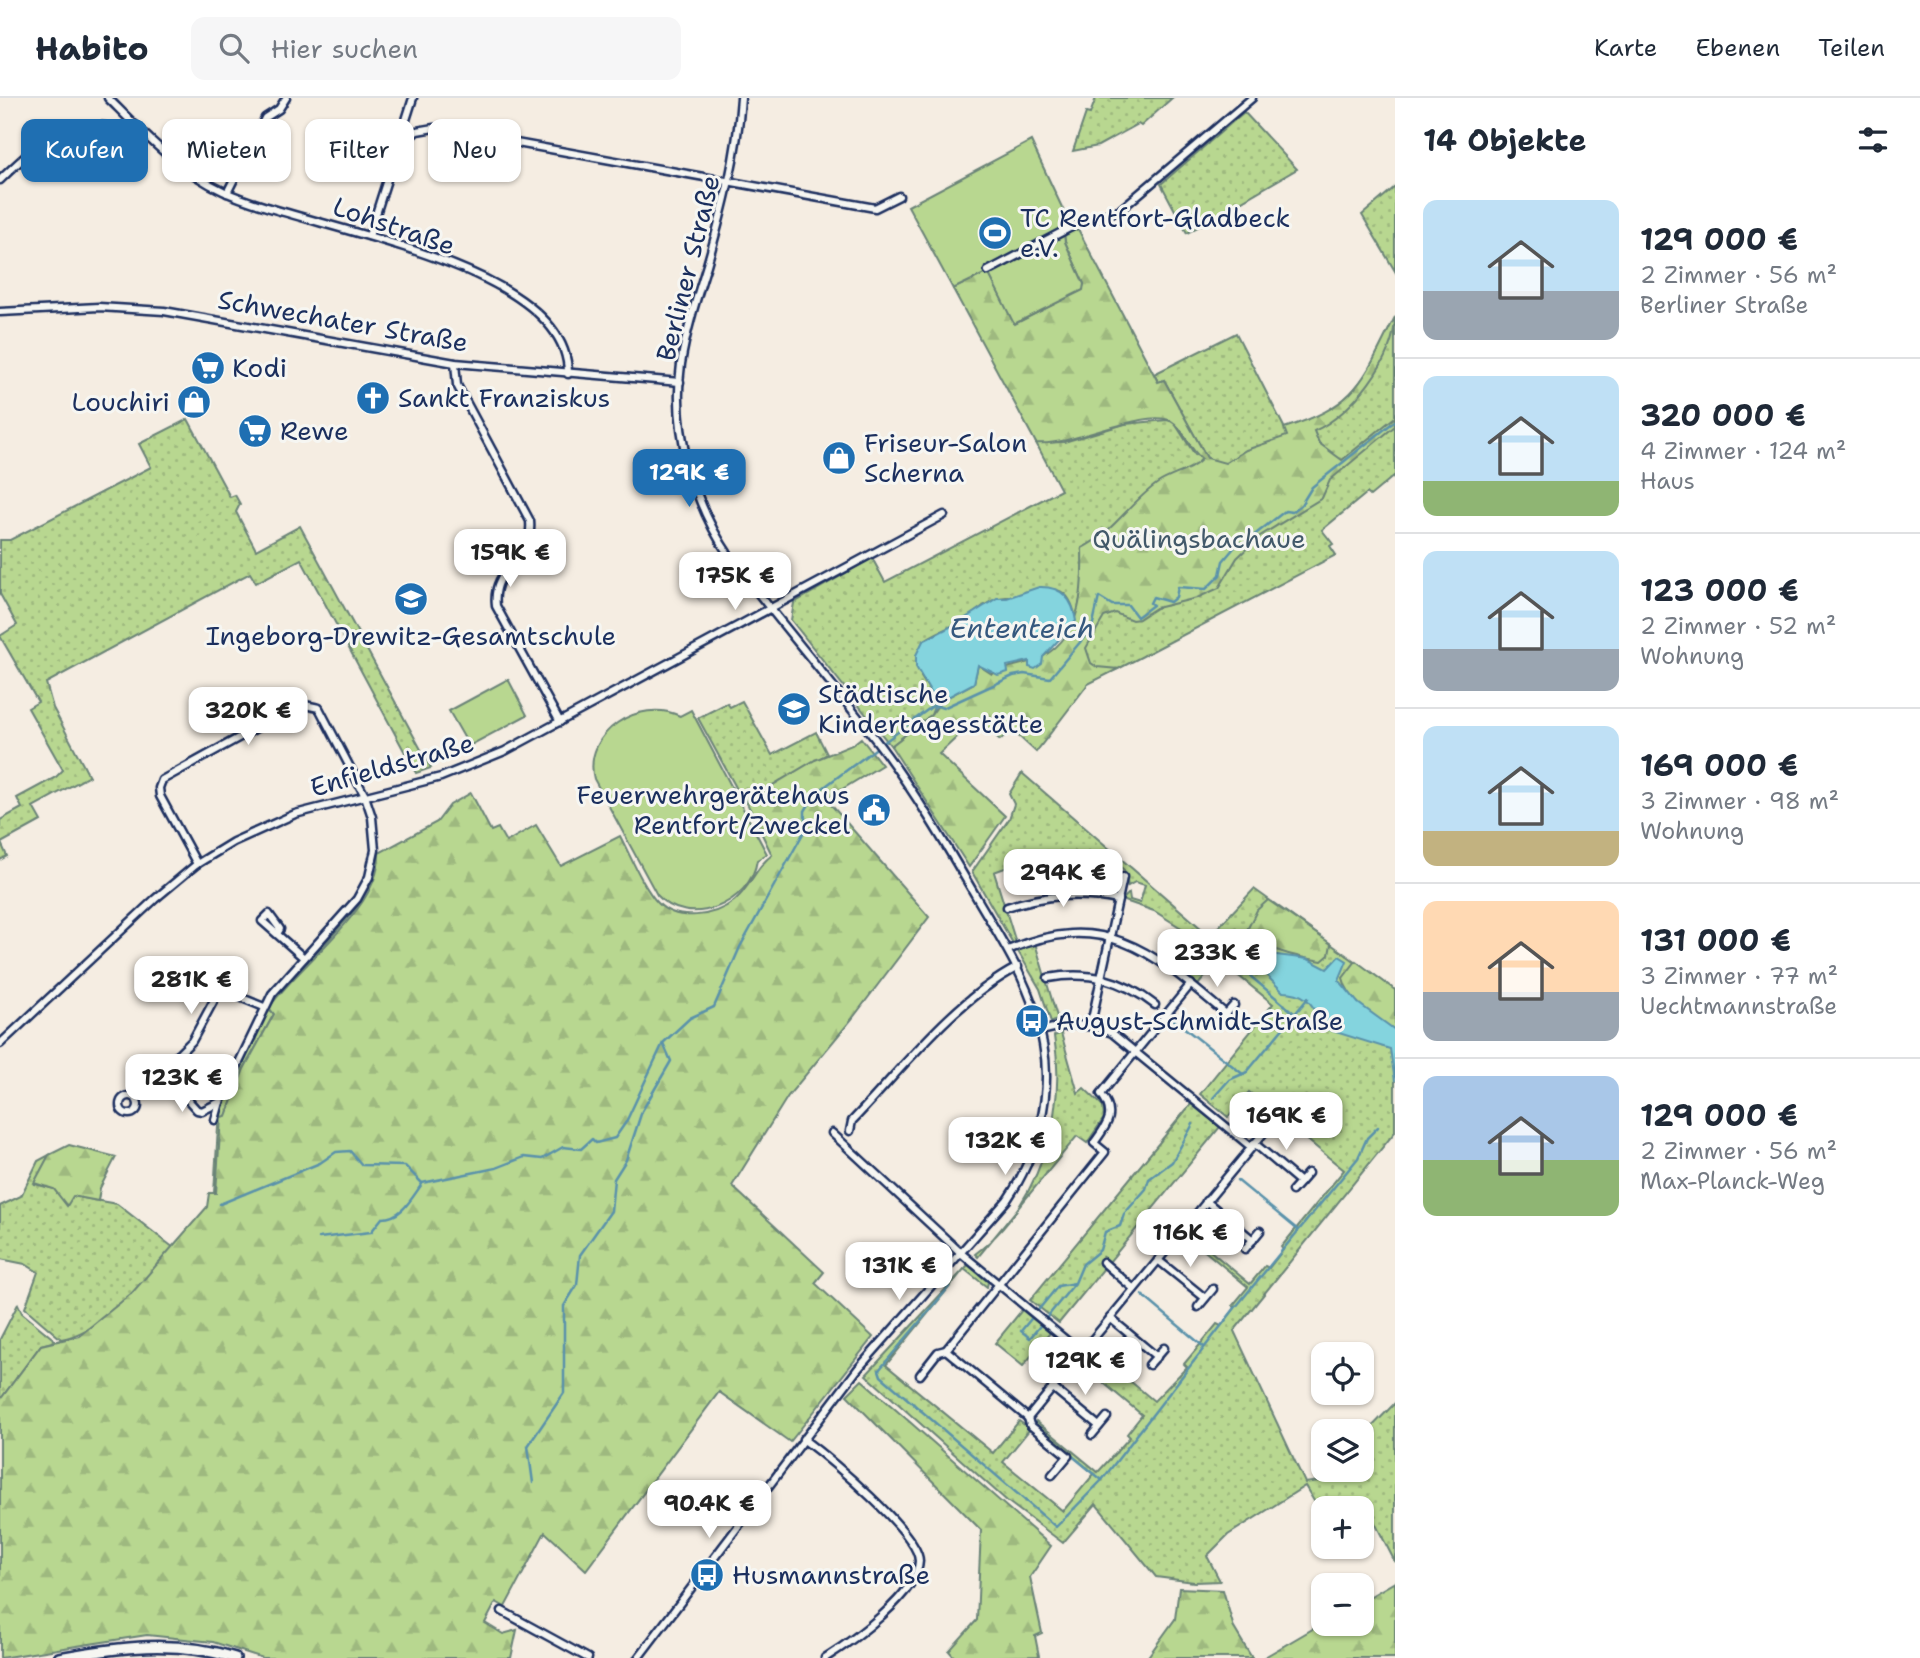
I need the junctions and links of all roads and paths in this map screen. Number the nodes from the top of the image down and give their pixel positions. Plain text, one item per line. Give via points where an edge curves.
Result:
1 (108, 98) edge
2 (286, 98) edge
3 (413, 98) edge
4 (741, 98) edge
5 (1252, 98) edge
6 (128, 119) edge
7 (407, 119) edge
8 (414, 133) edge
9 (148, 140) edge
10 (21, 161) edge
11 (0, 180) edge
12 (387, 182) edge
13 (730, 182) junction
14 (227, 193) junction
15 (899, 196) dead end
16 (369, 236) junction
17 (988, 271) dead end
18 (0, 312) edge
19 (455, 363) junction
20 (568, 374) junction
21 (680, 382) junction
22 (944, 515) dead end
23 (770, 609) junction
24 (560, 722) junction
25 (365, 796) junction
26 (197, 864) junction
27 (1122, 877) dead end
28 (1118, 900) junction
29 (1007, 907) dead end
30 (277, 934) dead end
31 (1109, 938) junction
32 (1009, 950) junction
33 (304, 958) junction
34 (1018, 967) junction
35 (1102, 977) junction
36 (1048, 978) dead end
37 (1191, 984) junction
38 (1234, 1004) dead end
39 (1155, 1005) dead end
40 (264, 1007) junction
41 (1226, 1014) junction
42 (1218, 1023) dead end
43 (1087, 1024) junction
44 (1041, 1031) junction
45 (0, 1044) edge
46 (1136, 1051) junction
47 (163, 1072) junction
48 (134, 1098) dead end
49 (219, 1102) junction
50 (1276, 1118) dead end
51 (215, 1120) dead end
52 (850, 1131) dead end
53 (832, 1133) dead end
54 (1253, 1145) junction
55 (1308, 1173) dead end
56 (1300, 1182) junction
57 (1293, 1191) dead end
58 (1206, 1201) junction
59 (1260, 1231) dead end
60 (1253, 1240) junction
61 (1245, 1249) dead end
62 (962, 1254) junction
63 (1158, 1260) junction
64 (1103, 1262) dead end
65 (998, 1283) junction
66 (1135, 1289) junction
67 (1213, 1289) dead end
68 (1205, 1298) junction
69 (1198, 1307) dead end
70 (1110, 1318) junction
71 (1164, 1348) dead end
72 (946, 1350) junction
73 (1083, 1351) junction
74 (1157, 1357) junction
75 (1149, 1365) dead end
76 (920, 1375) dead end
77 (1053, 1388) junction
78 (1107, 1417) dead end
79 (1028, 1418) junction
80 (1099, 1426) junction
81 (1092, 1435) dead end
82 (803, 1439) junction
83 (1052, 1475) dead end
84 (502, 1611) dead end
85 (59, 1658) edge
86 (235, 1658) edge
87 (588, 1658) edge
88 (638, 1658) edge
89 (825, 1658) edge

1 - 6 street, Lohstraße
2 - 14 street via 265,118
3 - 7 street
4 - 13 street, Berliner Straße
5 - 17 street via 1121,210 1077,224
8 - 13 street via 434,128
9 - 14 street, Lohstraße via 197,179
10 - 11 street
12 - 16 street
13 - 15 street via 875,208
13 - 21 street, Berliner Straße via 689,330
14 - 16 street, Lohstraße
16 - 20 street, Lohstraße via 489,280 512,293 547,322 564,344
18 - 19 street, Schwechater Straße via 99,307 175,312
19 - 20 street, Schwechater Straße
19 - 24 street via 457,385 530,521 528,547 494,590 496,606
20 - 21 street, Schwechater Straße
21 - 23 street, Berliner Straße via 684,447 696,491 718,539
22 - 23 street, Enfieldstraße
23 - 24 street, Enfieldstraße
23 - 32 street, Berliner Straße via 877,741
24 - 25 street, Enfieldstraße via 452,773
25 - 26 street, Enfieldstraße via 295,814
25 - 26 street via 321,711 300,704 162,780 160,796
25 - 33 street via 375,850 369,877 357,899
26 - 45 street, Enfieldstraße
27 - 28 street
28 - 29 street via 1053,896
28 - 31 street
30 - 33 street
31 - 32 street via 1057,936
31 - 35 street
31 - 37 street via 1162,960
32 - 34 street, Berliner Straße
33 - 40 street
34 - 44 street, Berliner Straße
34 - 52 street via 968,1000 852,1121
35 - 36 street
35 - 39 street via 1129,986
35 - 43 street via 1093,1018
37 - 41 street
37 - 46 street
38 - 41 street
40 - 47 street via 220,989 192,1041
40 - 49 street
41 - 42 street
43 - 44 street
43 - 46 street via 1112,1033
44 - 62 street, Berliner Straße via 1047,1077 1033,1147 1017,1186
46 - 54 street
46 - 65 street via 1101,1094 1110,1107 1110,1118 1094,1143 1105,1152
47 - 48 street
47 - 49 street via 197,1110
49 - 51 street
50 - 54 street
53 - 62 street
54 - 56 street
54 - 58 street
55 - 56 street
56 - 57 street
58 - 60 street
58 - 63 street
59 - 60 street
60 - 61 street
62 - 65 street
62 - 82 street, Berliner Straße via 857,1370
63 - 66 street
63 - 68 street
64 - 66 street
65 - 72 street
65 - 73 street
66 - 70 street
67 - 68 street
68 - 69 street
70 - 73 street
70 - 74 street
71 - 74 street
72 - 76 street
72 - 79 street
73 - 77 street
74 - 75 street
77 - 79 street
77 - 80 street
78 - 80 street
79 - 83 street via 1030,1425 1068,1456
80 - 81 street
82 - 88 street, Berliner Straße
82 - 89 street via 833,1461 911,1537 919,1559 911,1584 867,1628
84 - 87 street
85 - 86 main road via 154,1645

